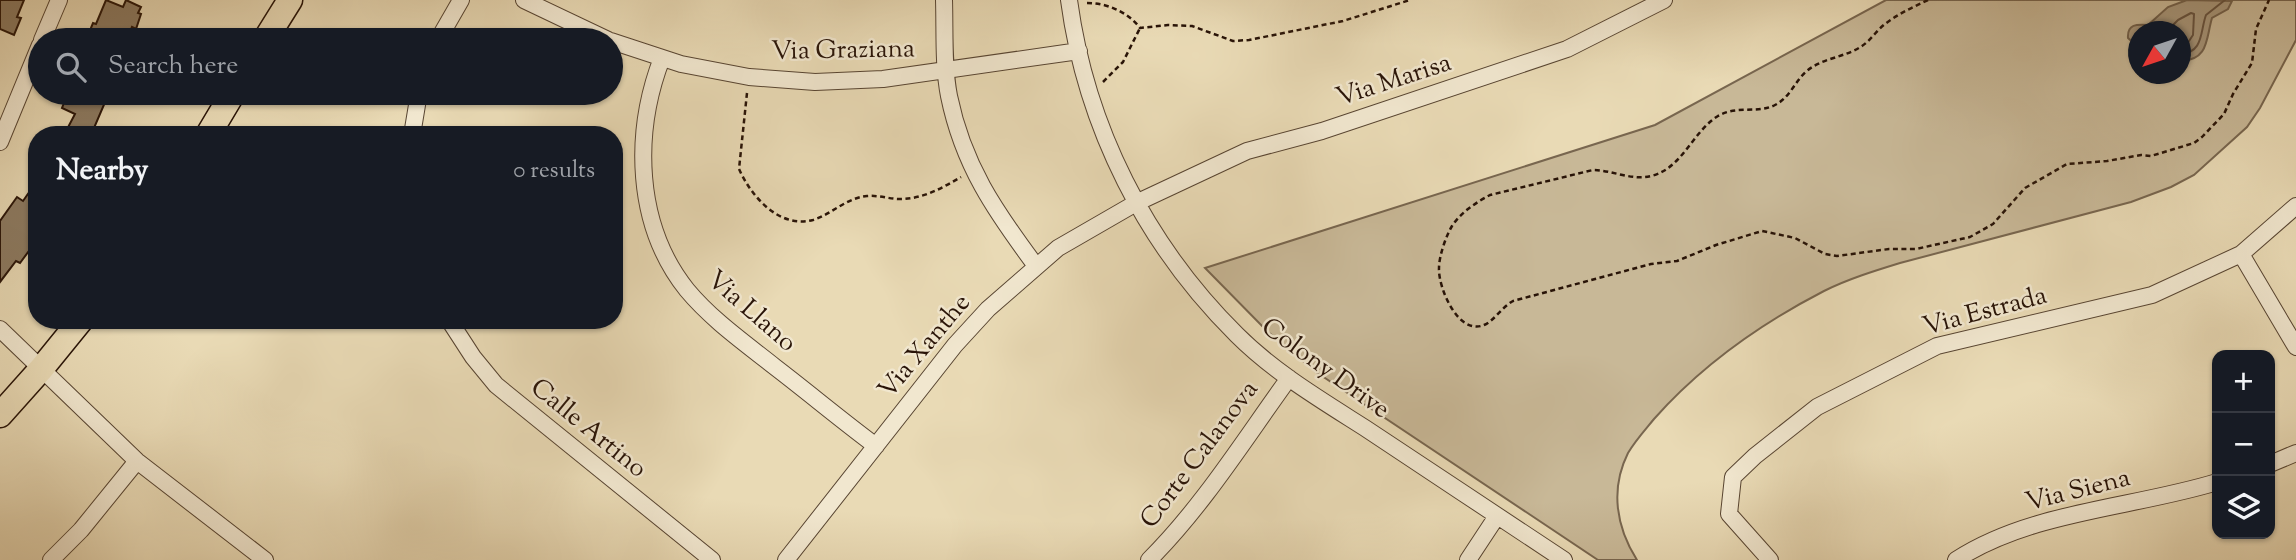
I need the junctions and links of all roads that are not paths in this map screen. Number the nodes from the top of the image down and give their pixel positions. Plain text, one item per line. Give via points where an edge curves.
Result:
1 (59, 0) edge
2 (290, 0) edge
3 (461, 0) edge
4 (524, 0) edge
5 (944, 0) edge
6 (1664, 0) edge
7 (1069, 1) edge
8 (47, 28) edge
9 (272, 28) edge
10 (445, 28) edge
11 (583, 28) edge
12 (623, 45) edge
13 (1079, 51) junction
14 (662, 58) junction
15 (947, 71) junction
16 (28, 74) edge
17 (226, 105) edge
18 (417, 105) edge
19 (213, 126) edge
20 (414, 126) edge
21 (0, 142) edge
22 (1136, 203) junction
23 (2296, 206) edge
24 (2241, 254) junction
25 (1036, 266) junction
26 (0, 329) edge
27 (73, 329) edge
28 (455, 329) edge
29 (2296, 347) edge
30 (43, 368) junction
31 (1289, 378) junction
32 (0, 415) edge
33 (876, 446) junction
34 (2296, 453) edge
35 (137, 461) junction
36 (2275, 462) edge
37 (2212, 483) edge
38 (1497, 516) junction
39 (51, 560) edge
40 (265, 560) edge
41 (712, 560) edge
42 (786, 560) edge
43 (1149, 560) edge
44 (1468, 560) edge
45 (1564, 560) edge
46 (1770, 560) edge
47 (1956, 560) edge

1 - 8 street
2 - 9 main road
3 - 10 street
4 - 11 street, Via Graziana
5 - 15 street
6 - 22 street, Via Marisa via 1567,49 1322,131 1247,151
7 - 13 street, Colony Drive
12 - 14 street, Via Graziana
13 - 15 street, Via Graziana
13 - 22 street, Colony Drive via 1101,132
14 - 15 street, Via Graziana via 749,77 815,82
14 - 33 street, Via Llano via 642,143 644,186 654,230 667,260 717,321
15 - 25 street via 957,128 972,170
16 - 21 street
17 - 19 main road
18 - 20 street
22 - 25 street, Via Xanthe via 1058,248
22 - 31 street, Colony Drive via 1194,289 1238,337
23 - 24 street, Via Estrada
24 - 29 street
24 - 46 street, Via Estrada via 2152,295 1937,346 1816,407 1732,477 1729,514
25 - 33 street, Via Xanthe via 955,345
26 - 30 street
27 - 30 main road
28 - 41 street, Calle Artino via 496,385
30 - 32 main road
30 - 35 street
31 - 38 street, Colony Drive
31 - 43 street, Corte Calanova via 1197,505
33 - 42 street, Via Xanthe
34 - 36 street
35 - 39 street
35 - 40 street
37 - 47 street, Via Siena via 2012,533
38 - 44 street
38 - 45 street, Colony Drive

